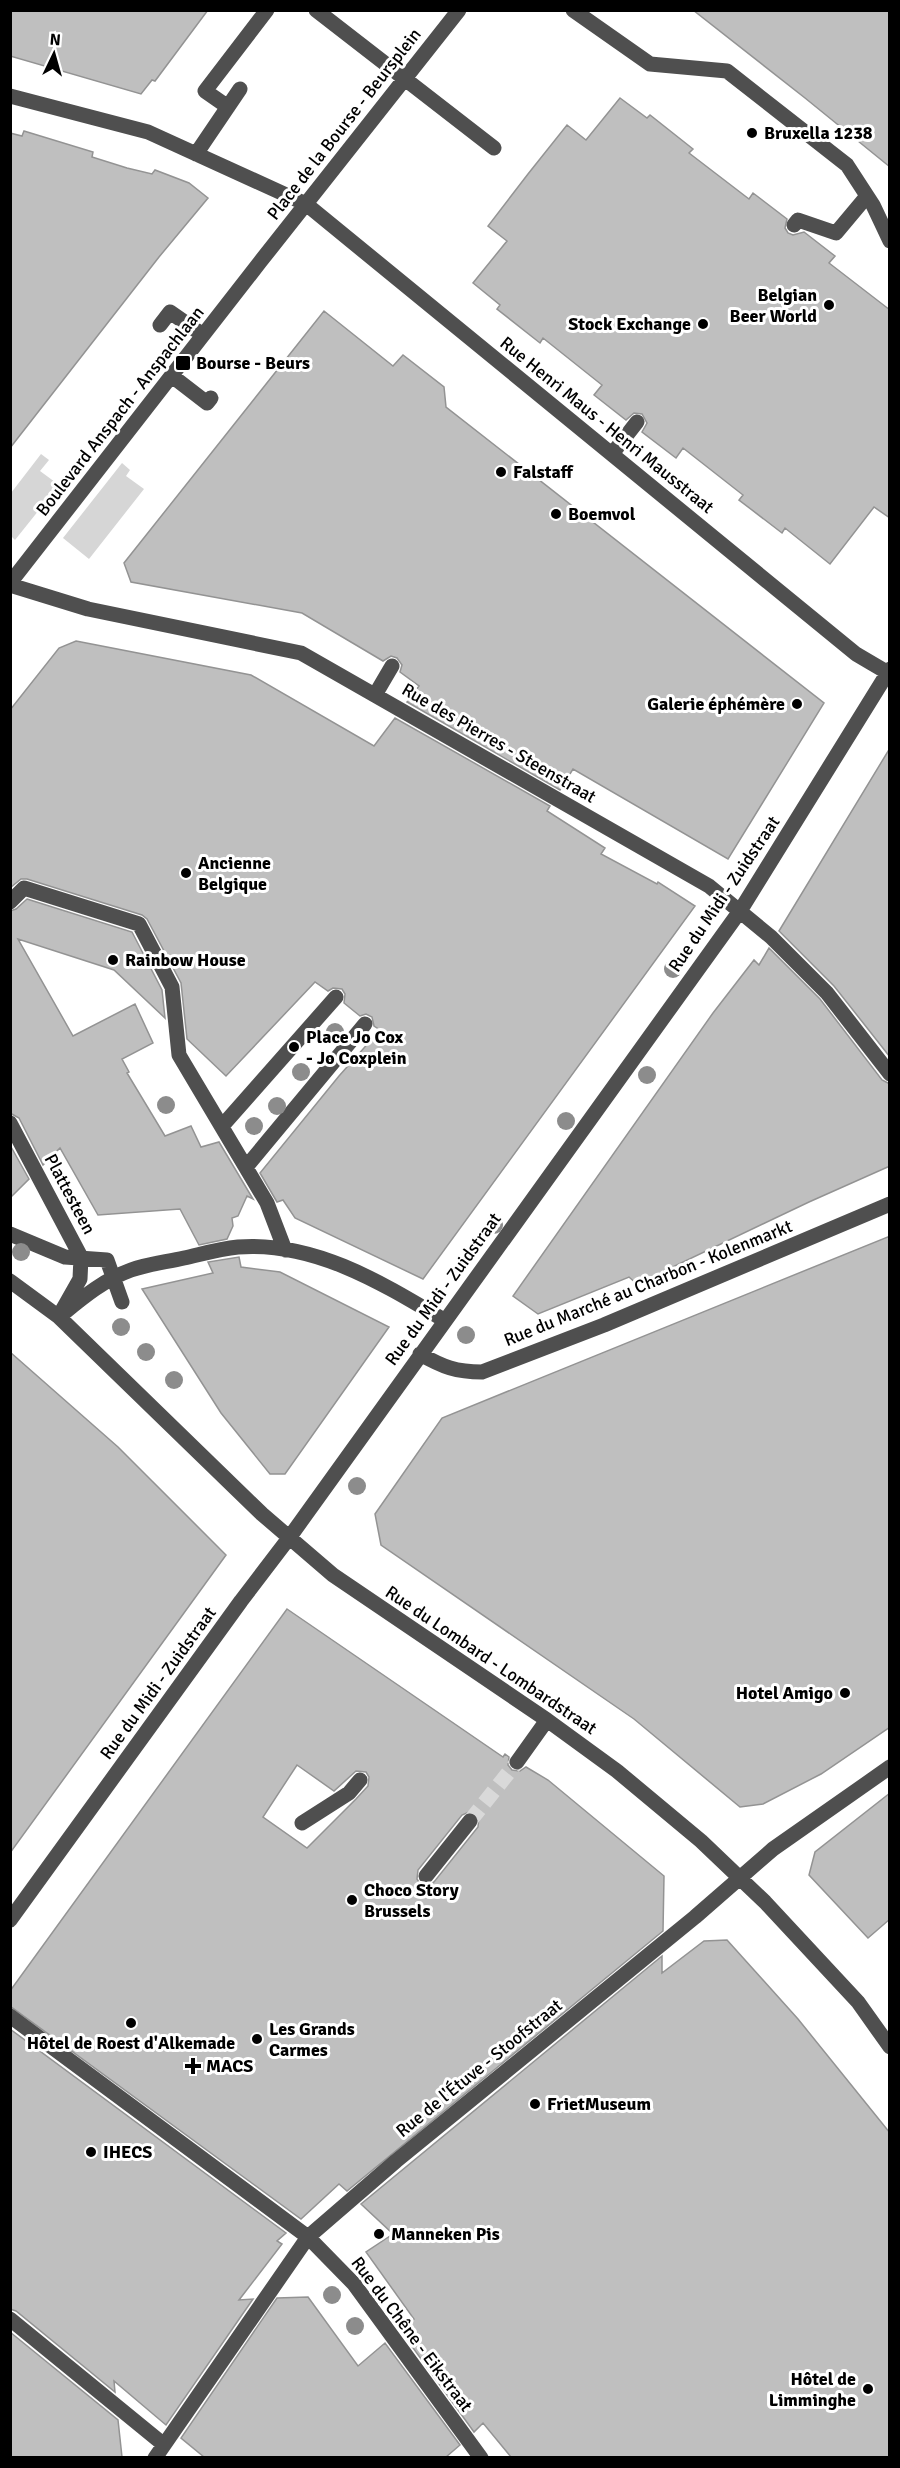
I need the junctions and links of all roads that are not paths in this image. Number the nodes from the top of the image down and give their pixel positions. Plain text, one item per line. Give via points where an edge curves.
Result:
1 (267, 10) edge
2 (316, 10) edge
3 (459, 10) edge
4 (573, 10) edge
5 (405, 79) junction
6 (240, 89) dead end
7 (10, 96) edge
8 (228, 107) junction
9 (494, 148) dead end
10 (196, 154) junction
11 (867, 196) junction
12 (306, 204) junction
13 (794, 225) dead end
14 (890, 241) edge
15 (260, 262) joint
16 (160, 325) dead end
17 (203, 335) junction
18 (172, 376) junction
19 (211, 398) dead end
20 (637, 422) dead end
21 (612, 454) junction
22 (10, 584) edge
23 (392, 666) dead end
24 (889, 672) edge
25 (375, 695) junction
26 (10, 902) edge
27 (740, 911) junction
28 (336, 997) dead end
29 (365, 1024) dead end
30 (890, 1074) edge
31 (10, 1123) edge
32 (223, 1125) junction
33 (247, 1166) junction
34 (890, 1204) edge
35 (10, 1234) edge
36 (285, 1250) junction
37 (81, 1257) junction
38 (114, 1279) junction
39 (10, 1281) edge
40 (122, 1302) dead end
41 (59, 1317) junction
42 (444, 1320) junction
43 (420, 1354) junction
44 (289, 1538) junction
45 (547, 1720) junction
46 (517, 1762) tunnel mouth
47 (890, 1767) edge
48 (360, 1780) dead end
49 (470, 1821) tunnel mouth
50 (302, 1823) dead end
51 (426, 1876) dead end
52 (740, 1878) junction
53 (10, 1920) edge
54 (10, 2016) edge
55 (890, 2047) edge
56 (308, 2237) junction
57 (10, 2319) edge
58 (159, 2451) edge
59 (481, 2457) edge

1 - 8 street via 205,91
2 - 5 street
3 - 5 street, Place de la Bourse - Beursplein
4 - 11 street via 650,64 727,71 847,165
5 - 9 street
5 - 12 street, Place de la Bourse - Beursplein
6 - 8 street
7 - 10 street, Rue Henri Maus - Henri Mausstraat via 148,132
8 - 10 street
10 - 12 street, Rue Henri Maus - Henri Mausstraat
11 - 13 street via 836,233 798,220
11 - 14 street
12 - 15 street, Place de la Bourse - Beursplein
12 - 21 street, Rue Henri Maus - Henri Mausstraat
15 - 17 street, Boulevard Anspach - Anspachlaan
16 - 17 street via 170,312
17 - 18 street, Boulevard Anspach - Anspachlaan
18 - 19 street via 207,403
18 - 22 street, Boulevard Anspach - Anspachlaan
20 - 21 street
21 - 24 street, Rue Henri Maus - Henri Mausstraat via 856,654
22 - 25 street, Rue des Pierres - Steenstraat via 88,609 301,653
23 - 25 street
24 - 27 street, Rue du Midi - Zuidstraat
25 - 27 street, Rue des Pierres - Steenstraat via 709,886
26 - 32 street via 24,888 139,924 172,987 179,1054
27 - 30 street, Rue des Pierres - Steenstraat via 827,993
27 - 42 street, Rue du Midi - Zuidstraat
28 - 32 street
29 - 33 street
31 - 37 street, Plattesteen
32 - 33 street
33 - 36 street via 274,1216
34 - 43 street, Rue du Marché au Charbon - Kolenmarkt via 482,1372 461,1372
35 - 37 street via 65,1257
36 - 38 street via 215,1250 131,1270
36 - 42 street via 326,1259 399,1292
37 - 38 street via 107,1260
37 - 41 street, Plattesteen via 80,1279
38 - 40 street
38 - 41 street via 94,1288
39 - 41 street, Rue du Lombard - Lombardstraat
41 - 44 street, Rue du Lombard - Lombardstraat
42 - 43 street, Rue du Midi - Zuidstraat
43 - 44 street, Rue du Midi - Zuidstraat
44 - 45 street, Rue du Lombard - Lombardstraat via 333,1575
44 - 53 street, Rue du Midi - Zuidstraat
45 - 46 street
45 - 52 street, Rue du Lombard - Lombardstraat via 617,1771
47 - 52 street, Rue de l'Étuve - Stoofstraat via 787,1839
48 - 50 street via 349,1793
49 - 51 street
52 - 55 street, Rue du Lombard - Lombardstraat via 858,2002
52 - 56 street, Rue de l'Étuve - Stoofstraat
54 - 56 street, Rue du Chêne - Eikstraat
56 - 58 street, Rue de l'Étuve - Stoofstraat
56 - 59 street, Rue du Chêne - Eikstraat via 354,2284
57 - 58 street

